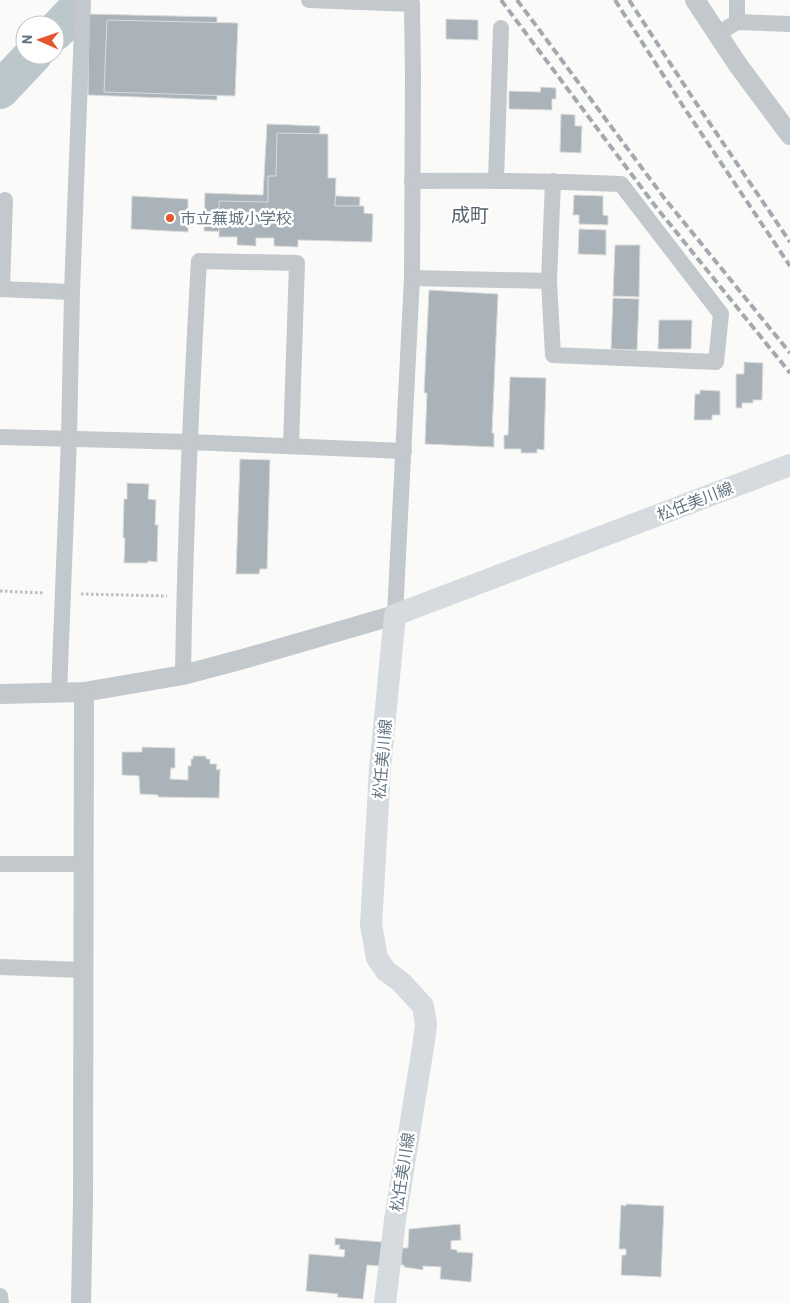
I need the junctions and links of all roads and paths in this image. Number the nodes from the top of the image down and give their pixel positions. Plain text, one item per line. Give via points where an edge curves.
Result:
1 (83, 0) edge
2 (311, 0) edge
3 (695, 0) edge
4 (737, 0) edge
5 (737, 22) junction
6 (790, 24) edge
7 (501, 28) dead end
8 (717, 34) junction
9 (790, 136) edge
10 (496, 180) junction
11 (412, 181) junction
12 (553, 181) junction
13 (5, 200) dead end
14 (412, 278) junction
15 (549, 281) junction
16 (1, 289) edge
17 (72, 292) junction
18 (0, 438) edge
19 (69, 438) junction
20 (189, 442) junction
21 (291, 446) junction
22 (404, 452) junction
23 (790, 465) edge
24 (0, 591) edge
25 (63, 593) junction
26 (184, 596) junction
27 (395, 615) junction
28 (183, 675) junction
29 (84, 692) junction
30 (60, 693) junction
31 (0, 694) edge
32 (0, 864) edge
33 (84, 864) junction
34 (0, 967) edge
35 (84, 970) junction
36 (0, 1296) edge
37 (1, 1303) edge
38 (81, 1303) edge
39 (384, 1303) edge

1 - 17 street
2 - 11 street via 412,4
3 - 8 street
4 - 5 street
5 - 6 street
5 - 8 street
7 - 10 street
8 - 9 street
10 - 11 street
10 - 12 street
11 - 14 street
12 - 15 street
12 - 15 street via 621,184 720,314 716,362 553,355
13 - 16 street
14 - 15 street
14 - 22 street
16 - 17 street
17 - 19 street
18 - 19 street
19 - 20 street
19 - 25 street
20 - 21 street
20 - 21 street via 199,261 296,263
20 - 26 street
21 - 22 street
22 - 27 street
23 - 27 main road, 松任美川線
24 - 25 path
25 - 26 path
25 - 30 street
26 - 28 street
27 - 28 street
27 - 39 main road, 松任美川線 via 380,770 371,925 377,958 423,1006 426,1024
28 - 29 street
29 - 30 street
29 - 33 street
30 - 31 street
32 - 33 street
33 - 35 street
34 - 35 street
35 - 38 street
36 - 37 street

